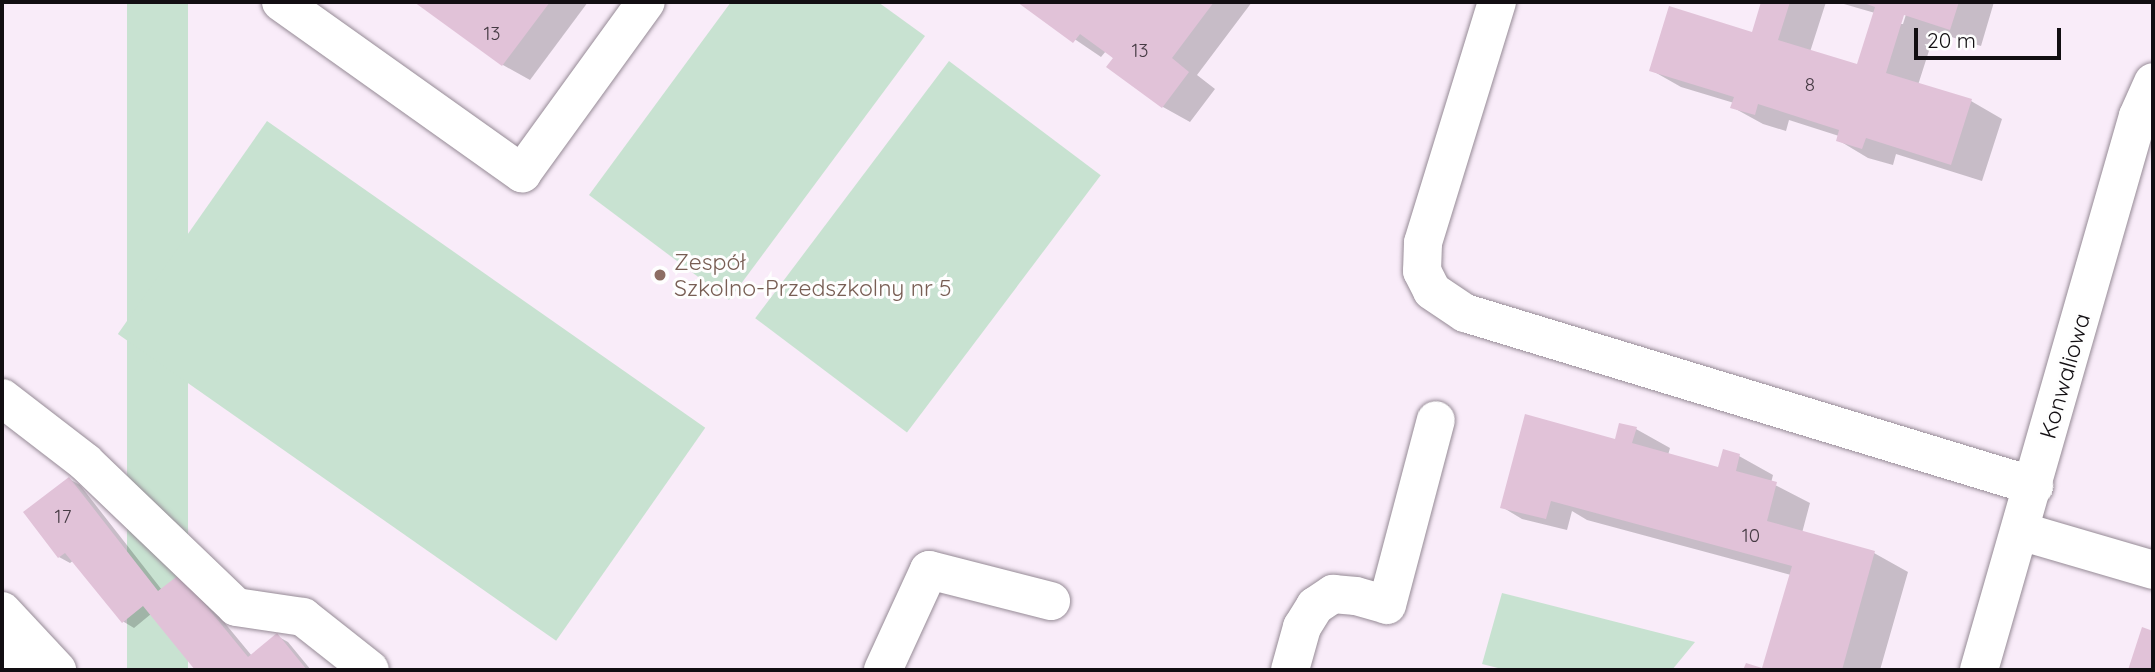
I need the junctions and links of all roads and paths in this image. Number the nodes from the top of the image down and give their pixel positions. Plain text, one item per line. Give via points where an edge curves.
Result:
1 (281, 2) edge
2 (646, 2) edge
3 (1497, 2) edge
4 (2153, 82) edge
5 (2, 398) edge
6 (1436, 420) dead end
7 (2034, 486) junction
8 (2020, 531) junction
9 (2153, 570) edge
10 (1051, 601) dead end
11 (2, 611) edge
12 (2, 648) edge
13 (17, 670) edge
14 (57, 670) edge
15 (370, 670) edge
16 (883, 670) edge
17 (1290, 670) edge
18 (1979, 670) edge

1 - 2 street via 522,173
3 - 7 street via 1423,243 1422,271 1432,291 1465,313
4 - 7 street, Konwaliowa via 2138,116
5 - 15 street via 85,462 236,607 303,617
6 - 17 street via 1387,606 1334,594 1315,606 1302,626
7 - 8 street, Konwaliowa
8 - 9 street
8 - 18 street, Konwaliowa
10 - 16 street via 929,570
11 - 14 street
12 - 13 street

